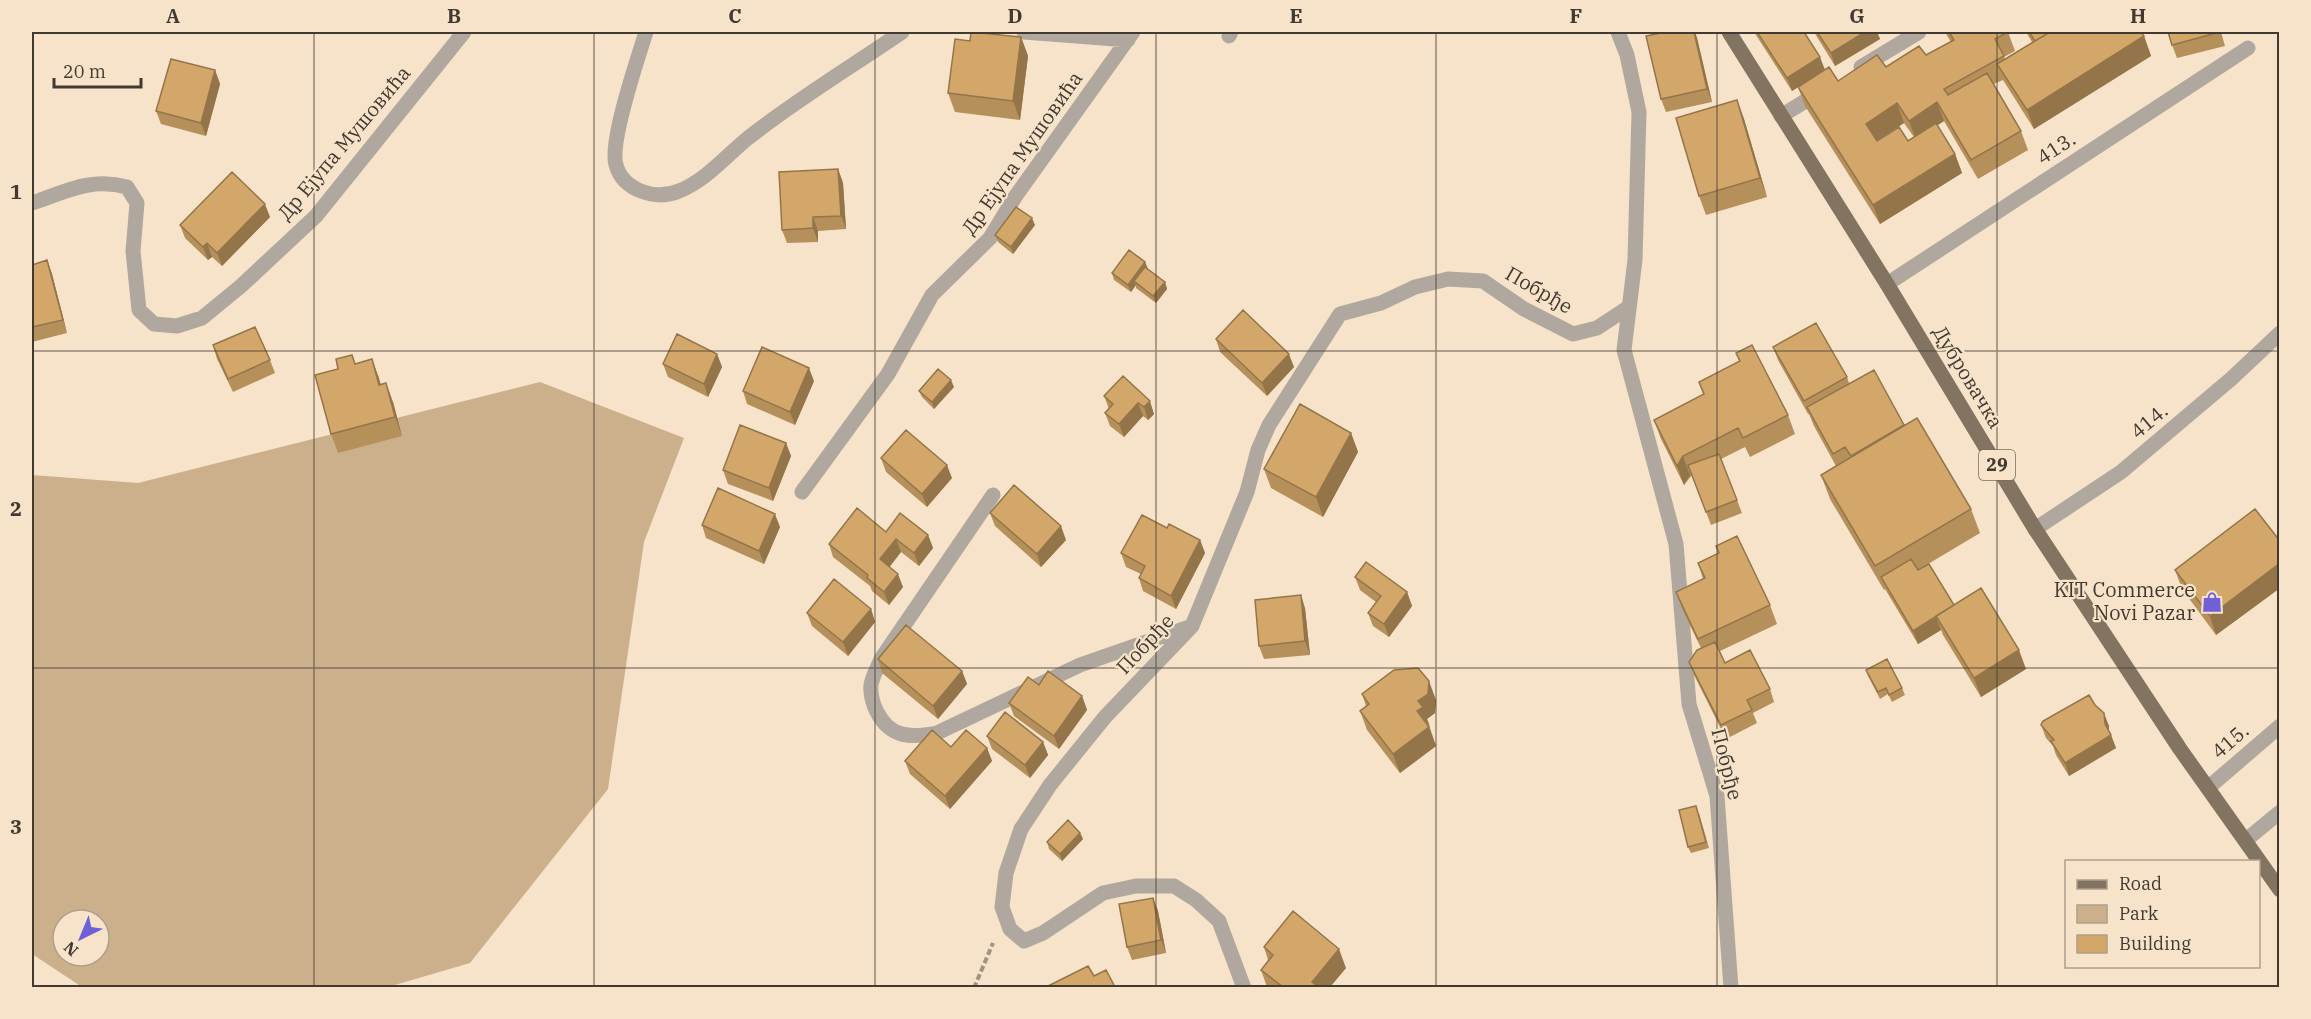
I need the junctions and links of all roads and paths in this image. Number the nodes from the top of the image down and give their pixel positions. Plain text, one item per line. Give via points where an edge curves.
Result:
1 (464, 32) edge
2 (646, 32) edge
3 (902, 32) edge
4 (1024, 32) edge
5 (1618, 32) edge
6 (1729, 32) edge
7 (1919, 32) edge
8 (1130, 36) edge
9 (2248, 48) dead end
10 (1850, 74) edge
11 (1830, 86) edge
12 (1781, 116) junction
13 (32, 204) edge
14 (1887, 284) junction
15 (1629, 307) junction
16 (2280, 333) edge
17 (802, 492) dead end
18 (993, 495) dead end
19 (2035, 529) junction
20 (1192, 626) junction
21 (2280, 726) edge
22 (2209, 787) junction
23 (2280, 812) edge
24 (2246, 840) junction
25 (2260, 860) edge
26 (2260, 861) edge
27 (2280, 890) edge
28 (1002, 908) junction
29 (974, 987) edge
30 (1245, 987) edge
31 (1731, 987) edge

1 - 13 street, Др Ејупа Мушовића via 316,216 202,318 177,326 154,324 139,310 134,251 137,203 127,187 106,181 83,185
2 - 3 street via 618,132 615,163 625,183 650,195 678,192 704,176 748,138
4 - 8 street, Др Ејупа Мушовића
5 - 15 street, Побрђе via 1639,112 1635,260
6 - 12 main road, Дубровачка / 29
7 - 10 street
8 - 17 street, Др Ејупа Мушовића via 990,238 933,295 888,374
9 - 14 street, 413.
11 - 12 street
12 - 14 main road, Дубровачка / 29
14 - 19 main road, Дубровачка / 29
15 - 20 street, Побрђе via 1596,327 1573,334 1524,309 1483,281 1448,279 1340,314 1265,433 1247,492
15 - 31 street, Побрђе via 1624,350 1676,544 1689,704 1717,796
16 - 19 street, 414. via 2121,472
18 - 20 street via 881,659 871,685 874,706 883,724 898,735 937,733 1080,665
19 - 22 main road, Дубровачка / 29
20 - 28 street, Побрђе via 1105,717 1050,785 1021,829 1006,873
21 - 22 street, 415.
22 - 24 main road, Дубровачка / 29
23 - 24 street
24 - 25 main road, Дубровачка / 29
26 - 27 main road, Дубровачка / 29
28 - 29 path via 989,956
28 - 30 street via 1010,929 1024,941 1043,933 1103,893 1136,886 1174,886 1219,921

